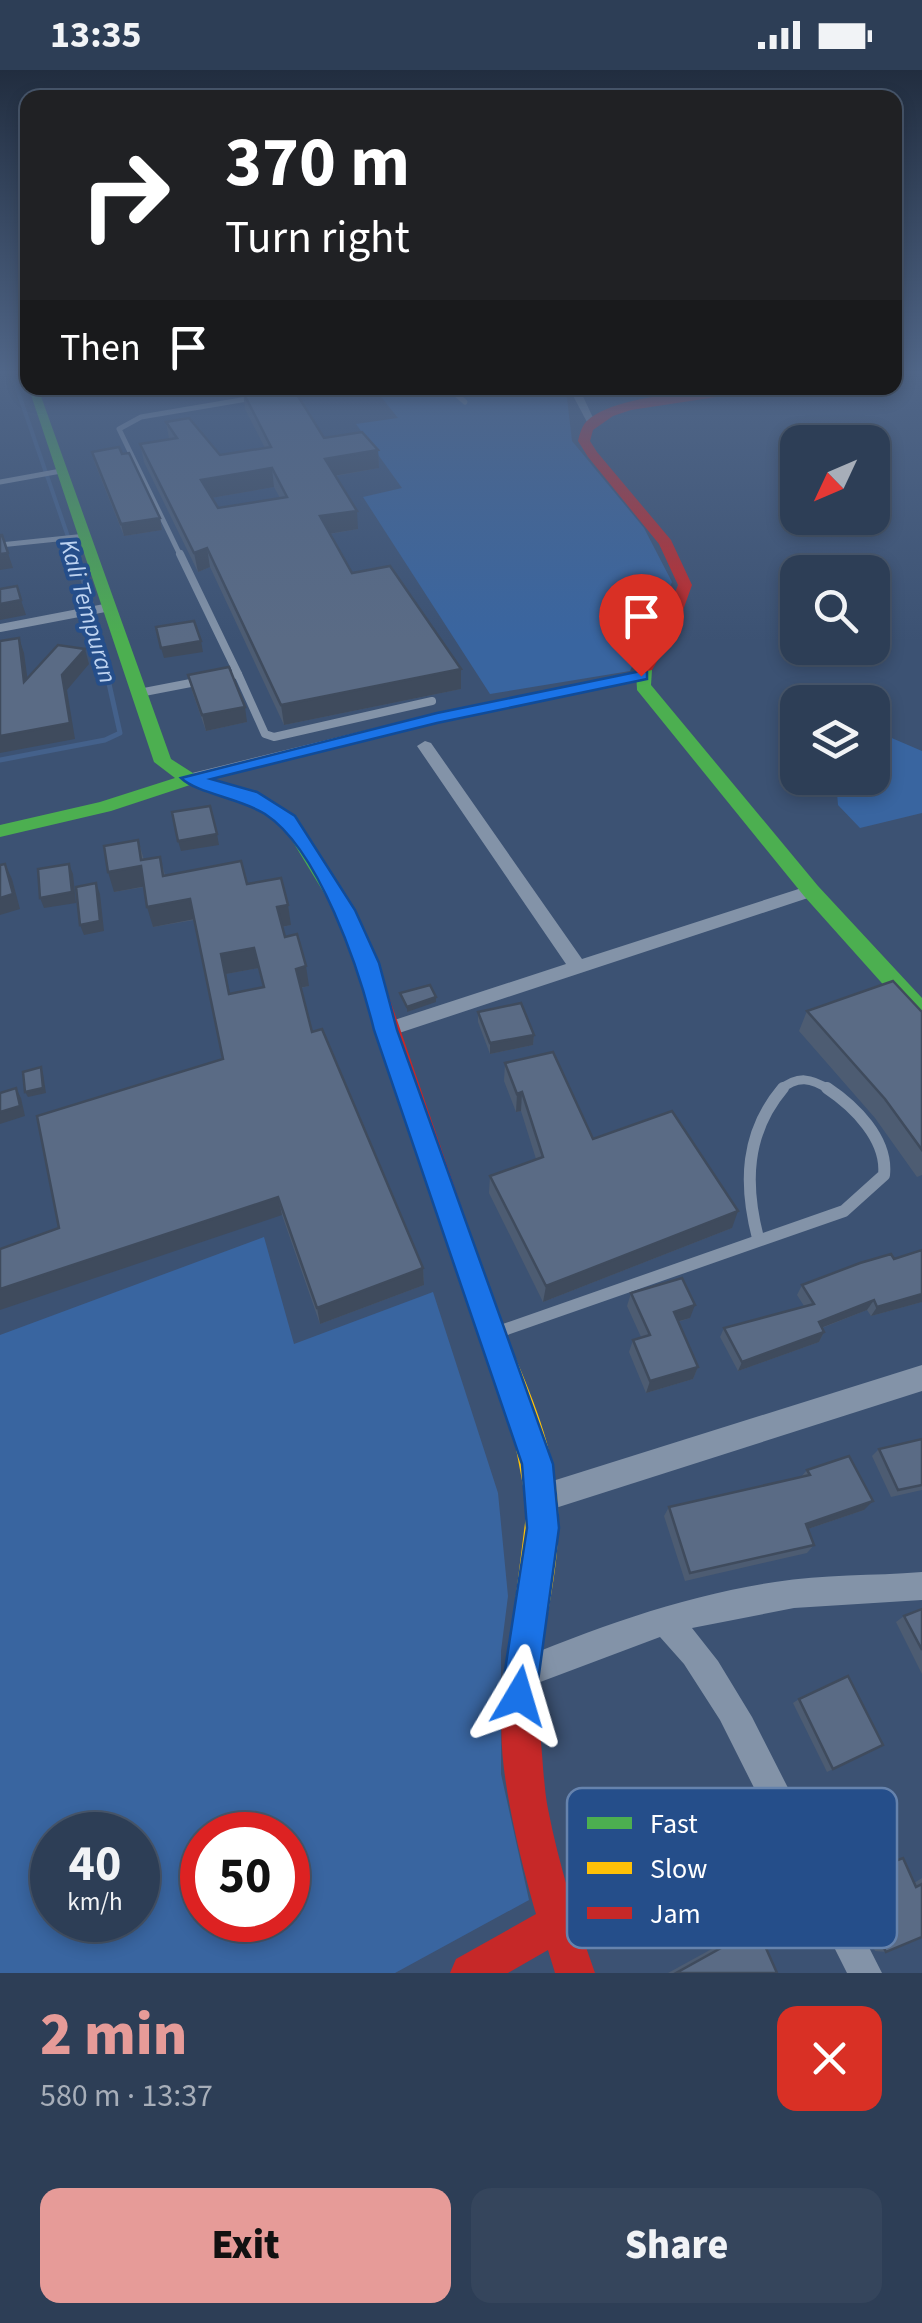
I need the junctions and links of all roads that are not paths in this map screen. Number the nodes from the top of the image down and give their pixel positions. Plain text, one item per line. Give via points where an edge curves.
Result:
1 (53, 463) edge
2 (135, 463) edge
3 (602, 463) edge
4 (56, 472) junction
5 (0, 482) edge
6 (79, 537) junction
7 (0, 545) edge
8 (110, 607) junction
9 (0, 628) edge
10 (238, 674) junction
11 (641, 676) junction
12 (138, 693) junction
13 (432, 701) dead end
14 (425, 746) dead end
15 (190, 778) junction
16 (0, 831) edge
17 (811, 891) junction
18 (578, 967) junction
19 (922, 1012) edge
20 (386, 1030) junction
21 (758, 1238) junction
22 (492, 1334) junction
23 (922, 1378) edge
24 (542, 1498) junction
25 (922, 1586) edge
26 (665, 1621) junction
27 (519, 1675) junction
28 (774, 1788) edge
29 (557, 1922) junction
30 (853, 1948) edge
31 (470, 1973) edge
32 (575, 1973) edge
33 (865, 1973) edge

1 - 4 main road
2 - 10 lane
3 - 11 main road via 666,543 684,585
4 - 5 lane
4 - 6 main road
6 - 7 lane
6 - 8 main road
8 - 9 lane
8 - 12 main road
10 - 12 lane
10 - 13 lane via 266,734 274,738
11 - 15 street
11 - 17 main road via 658,709
12 - 15 main road via 163,762
14 - 18 street
15 - 16 main road via 104,808
15 - 20 main road via 250,796 288,820 356,934
17 - 18 street
17 - 19 main road
18 - 20 street
20 - 22 main road
21 - 21 lane via 844,1211 884,1177 887,1162 877,1140 824,1085 806,1078 782,1090 755,1136 747,1189
21 - 22 lane
22 - 24 main road via 537,1464
23 - 24 street
24 - 27 main road via 539,1560
25 - 26 street via 778,1596
26 - 27 street via 601,1639
26 - 28 street via 699,1657
27 - 29 main road via 520,1752
29 - 31 main road
29 - 32 main road
30 - 33 street

